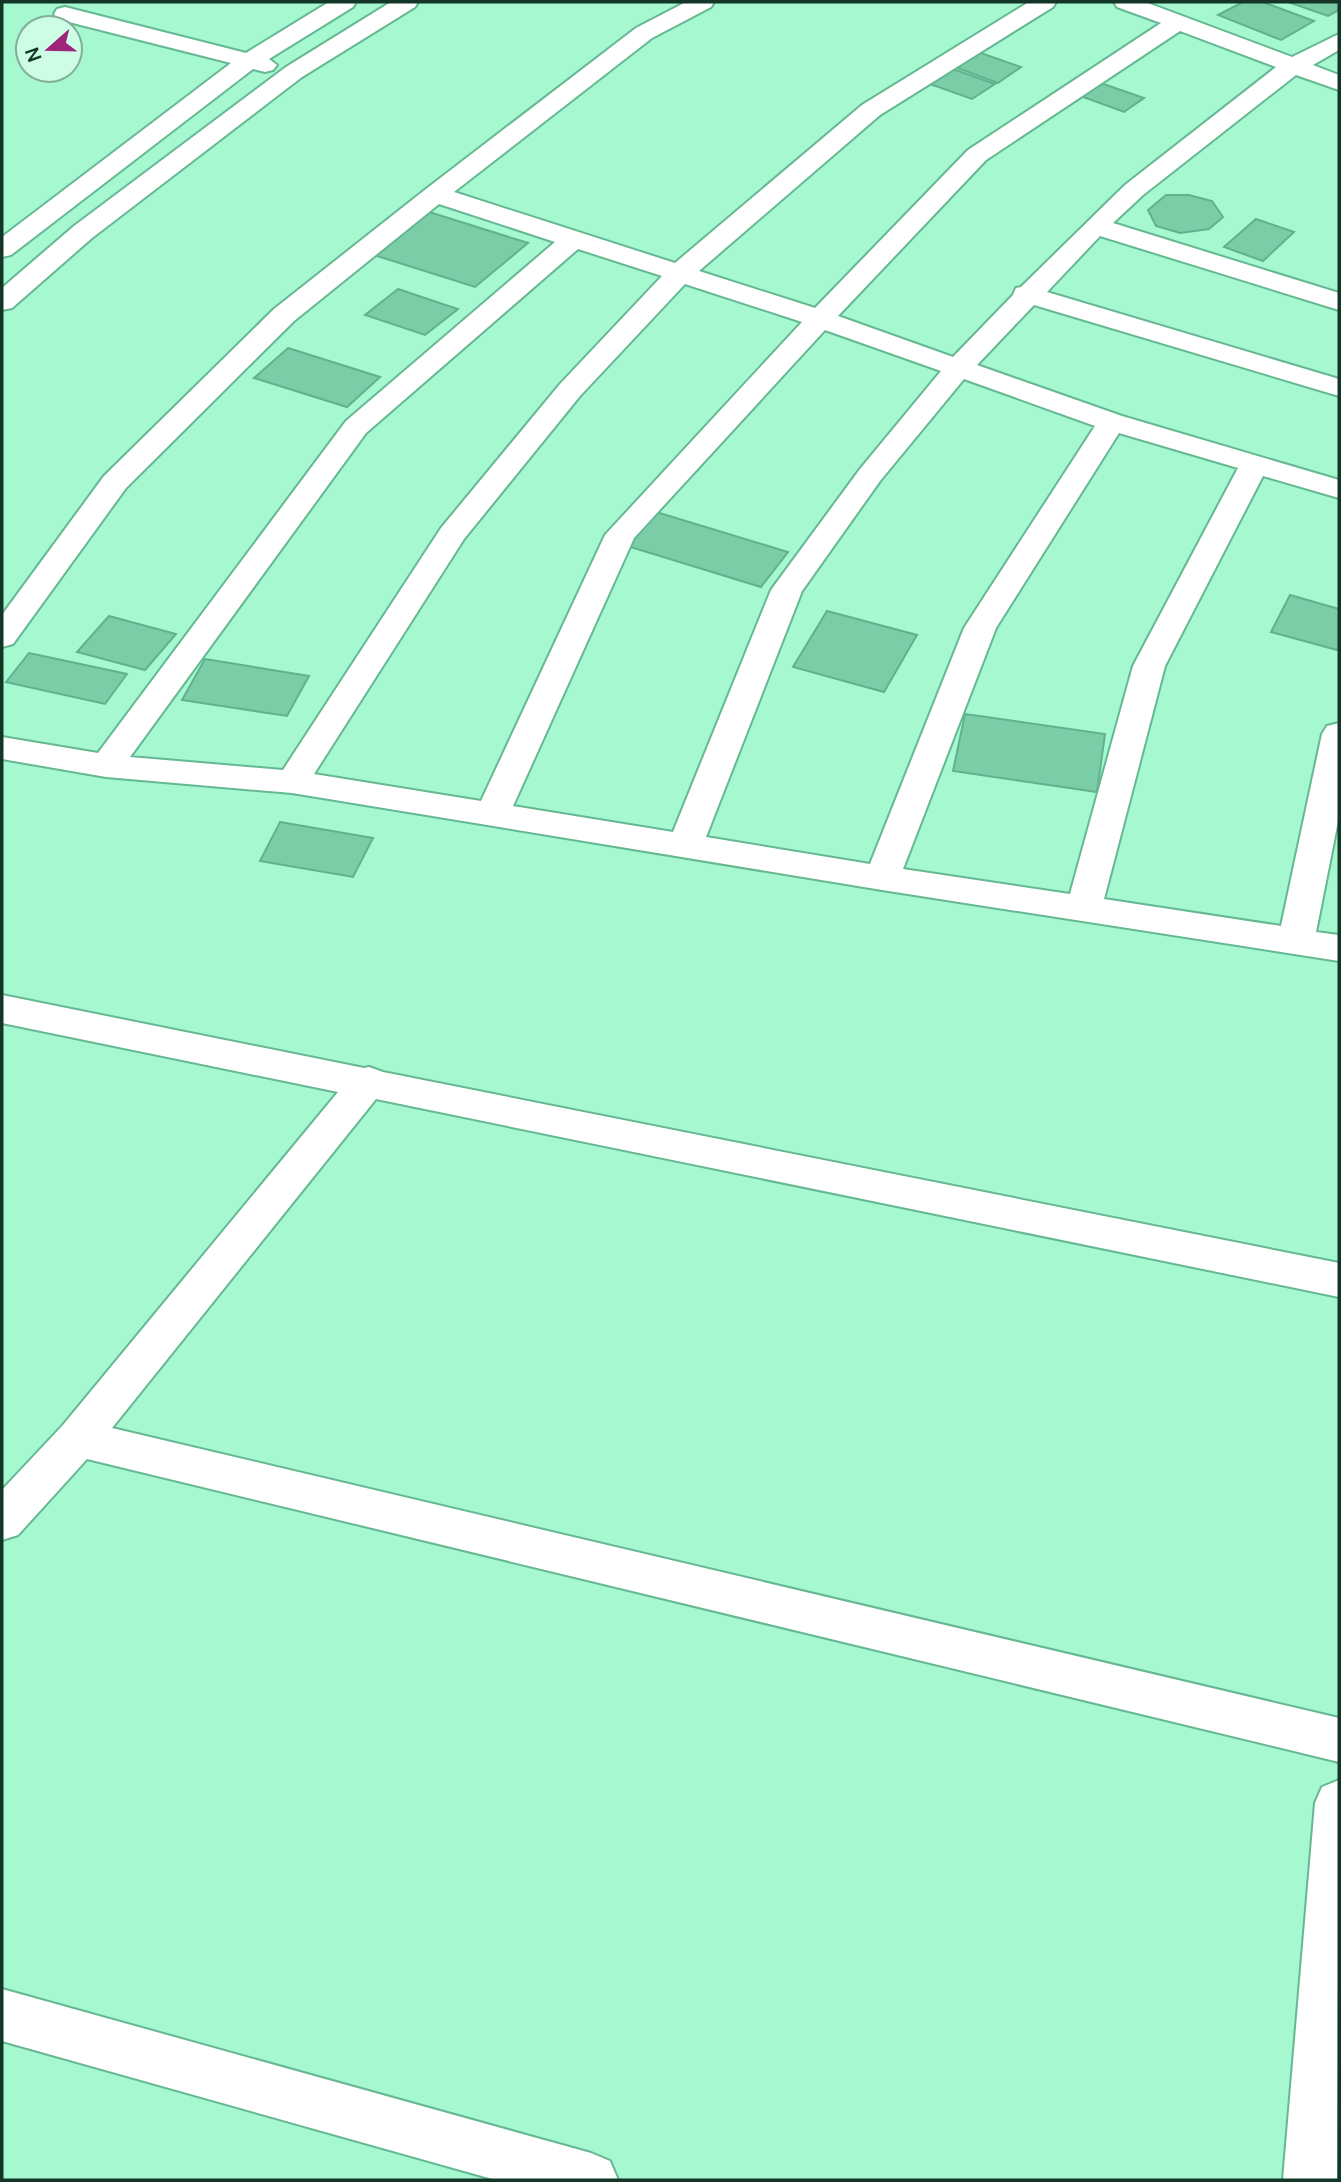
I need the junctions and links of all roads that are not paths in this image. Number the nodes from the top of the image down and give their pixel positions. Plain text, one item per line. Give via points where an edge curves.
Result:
1 (345, 2) edge
2 (407, 2) edge
3 (703, 2) edge
4 (1045, 2) edge
5 (1125, 2) edge
6 (84, 19) edge
7 (1177, 23) junction
8 (1339, 41) edge
9 (249, 61) junction
10 (1293, 66) junction
11 (294, 72) junction
12 (1339, 83) edge
13 (435, 194) junction
14 (1094, 226) junction
15 (573, 240) junction
16 (2, 249) edge
17 (679, 274) junction
18 (1026, 294) junction
19 (2, 302) edge
20 (1339, 302) edge
21 (820, 319) junction
22 (958, 368) junction
23 (1339, 388) edge
24 (1112, 422) junction
25 (1255, 464) junction
26 (1339, 489) edge
27 (2, 637) edge
28 (1339, 734) edge
29 (2, 748) edge
30 (106, 766) junction
31 (292, 782) junction
32 (492, 814) junction
33 (685, 846) junction
34 (882, 878) junction
35 (1084, 907) junction
36 (1296, 942) junction
37 (1339, 948) edge
38 (2, 1009) edge
39 (369, 1081) junction
40 (1339, 1280) edge
41 (78, 1438) junction
42 (2, 1521) edge
43 (1339, 1740) edge
44 (1339, 1803) edge
45 (2, 2015) edge
46 (591, 2180) edge
47 (1310, 2180) edge

1 - 9 street
2 - 11 street
3 - 13 street via 644,33
4 - 17 street via 871,110
5 - 7 street
6 - 9 street
7 - 10 street
7 - 21 street via 977,155
8 - 10 street
9 - 11 street
9 - 16 street
10 - 12 street
10 - 14 street
11 - 19 street via 83,232
13 - 15 street
13 - 27 street via 284,315 115,482
14 - 18 street
14 - 20 street
15 - 17 street
15 - 30 street via 356,426
17 - 21 street
17 - 31 street via 570,390 452,534
18 - 22 street
18 - 23 street
21 - 22 street
21 - 32 street via 620,535
22 - 24 street
22 - 33 street via 870,475 787,590
24 - 25 street
24 - 34 street via 980,628
25 - 26 street
25 - 35 street via 1149,666
28 - 36 street
29 - 30 street
30 - 31 street
31 - 32 street
32 - 33 street
33 - 34 street
34 - 35 street
35 - 36 street
36 - 37 street
38 - 39 street
39 - 40 street
39 - 41 street
41 - 42 street
41 - 43 street
44 - 47 street
45 - 46 street

